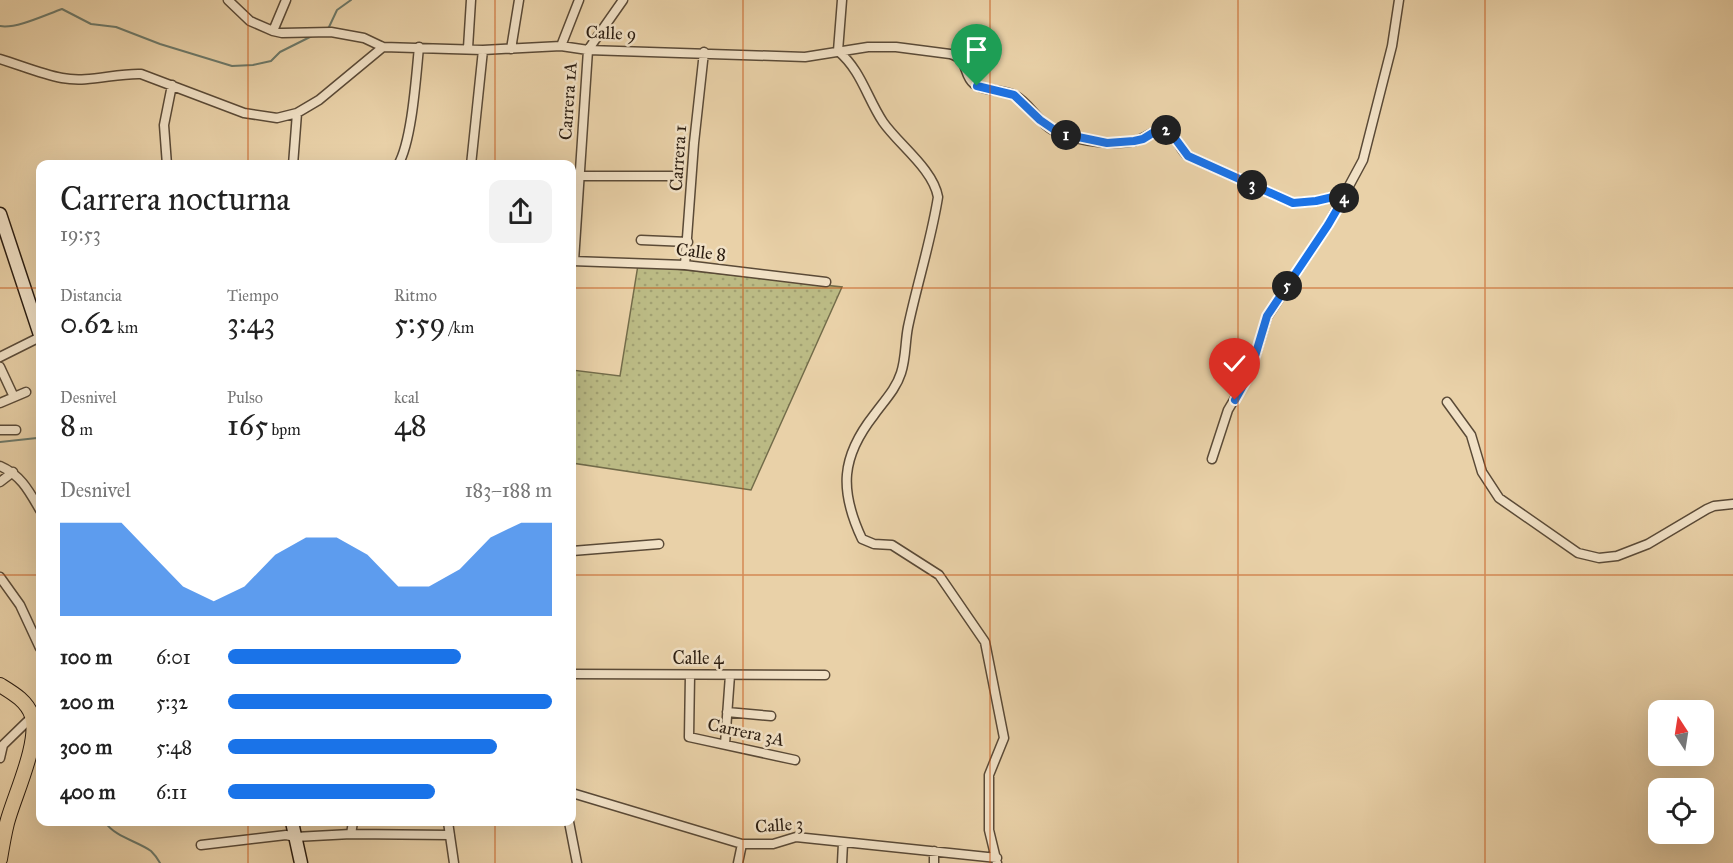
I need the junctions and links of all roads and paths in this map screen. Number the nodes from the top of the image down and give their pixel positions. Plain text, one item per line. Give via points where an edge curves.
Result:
1 (228, 0) edge
2 (286, 0) edge
3 (471, 0) edge
4 (519, 0) edge
5 (579, 0) edge
6 (623, 0) edge
7 (842, 0) edge
8 (1399, 0) edge
9 (273, 31) junction
10 (561, 46) junction
11 (383, 47) junction
12 (418, 47) junction
13 (468, 48) junction
14 (511, 49) junction
15 (483, 50) junction
16 (588, 50) junction
17 (838, 51) junction
18 (704, 52) junction
19 (0, 58) edge
20 (172, 85) junction
21 (297, 113) junction
22 (167, 160) edge
23 (292, 160) edge
24 (401, 160) edge
25 (472, 160) edge
26 (579, 176) junction
27 (672, 176) dead end
28 (1346, 194) junction
29 (0, 214) edge
30 (576, 218) edge
31 (641, 240) dead end
32 (688, 242) junction
33 (576, 261) edge
34 (685, 265) junction
35 (826, 282) dead end
36 (36, 324) edge
37 (36, 338) edge
38 (0, 357) edge
39 (0, 368) edge
40 (27, 392) dead end
41 (14, 397) junction
42 (1447, 402) dead end
43 (0, 403) edge
44 (0, 430) edge
45 (16, 430) dead end
46 (1212, 459) dead end
47 (0, 466) edge
48 (12, 472) junction
49 (0, 482) edge
50 (36, 503) edge
51 (1733, 504) edge
52 (659, 544) dead end
53 (576, 551) edge
54 (0, 577) edge
55 (36, 639) edge
56 (576, 674) edge
57 (690, 675) junction
58 (730, 675) junction
59 (825, 675) dead end
60 (0, 685) edge
61 (727, 712) junction
62 (36, 713) edge
63 (771, 716) dead end
64 (725, 744) junction
65 (0, 758) edge
66 (795, 760) dead end
67 (576, 794) edge
68 (293, 826) edge
69 (352, 826) edge
70 (449, 826) edge
71 (570, 826) edge
72 (351, 834) junction
73 (450, 835) junction
74 (295, 837) junction
75 (843, 843) junction
76 (742, 844) junction
77 (201, 845) dead end
78 (934, 851) junction
79 (0, 859) edge
80 (997, 860) edge
81 (301, 863) edge
82 (454, 863) edge
83 (578, 863) edge
84 (738, 863) edge
85 (842, 863) edge
86 (934, 863) edge

1 - 9 street via 250,21
2 - 9 street
3 - 13 street
4 - 14 street
5 - 10 street
6 - 16 street
7 - 17 street
8 - 28 street via 1366,151
9 - 11 street via 331,32 364,38
10 - 14 street, Calle 9
10 - 16 street, Calle 9
11 - 12 street, Calle 9
11 - 21 street via 319,100
12 - 13 street, Calle 9
12 - 24 street
13 - 15 street, Calle 9
14 - 15 street, Calle 9
15 - 25 street
16 - 18 street, Calle 9
16 - 26 street, Carrera 1A
17 - 18 street, Calle 9 via 805,57
17 - 28 street, Calle 9 via 896,47 958,56 971,82 1014,95 1059,133 1107,143 1143,139 1159,129 1165,130 1188,156 1293,203
17 - 80 street via 851,63 883,122 936,187 938,197 902,371 896,386 859,433 848,459 846,482 862,539 892,544 939,575 985,642 1004,738 989,775 989,830
18 - 32 street, Carrera 1
19 - 20 street via 63,78 141,74
20 - 21 street via 244,113 277,118
20 - 22 street via 164,125
21 - 23 street
26 - 27 street
26 - 30 street, Carrera 1A
28 - 46 street via 1267,316 1250,373 1228,410
29 - 36 street
31 - 32 street
32 - 34 street, Carrera 1
33 - 34 street, Calle 8
34 - 35 street, Calle 8
37 - 38 street
39 - 41 street
40 - 41 street
41 - 43 street
42 - 51 street via 1471,435 1482,472 1499,498 1578,553 1599,558 1617,556 1648,544 1714,506
44 - 45 street
47 - 48 street
48 - 49 street
48 - 50 street
52 - 53 street
54 - 55 street via 20,604
56 - 57 street, Calle 4
57 - 58 street, Calle 4
57 - 64 street, Carrera 3A via 689,737
58 - 59 street, Calle 4
58 - 61 street
60 - 62 main road
61 - 63 street
61 - 64 street
62 - 65 street via 3,745
62 - 79 main road
64 - 66 street, Carrera 3A
67 - 76 street, Calle 3
68 - 74 street
69 - 72 street
70 - 73 street
71 - 83 street
72 - 73 street
72 - 74 street
73 - 82 street
74 - 77 street
74 - 81 street
75 - 76 street, Calle 3 via 796,837 772,844
75 - 78 street, Calle 3
75 - 85 street
76 - 84 street
78 - 80 street, Calle 3
78 - 86 street

